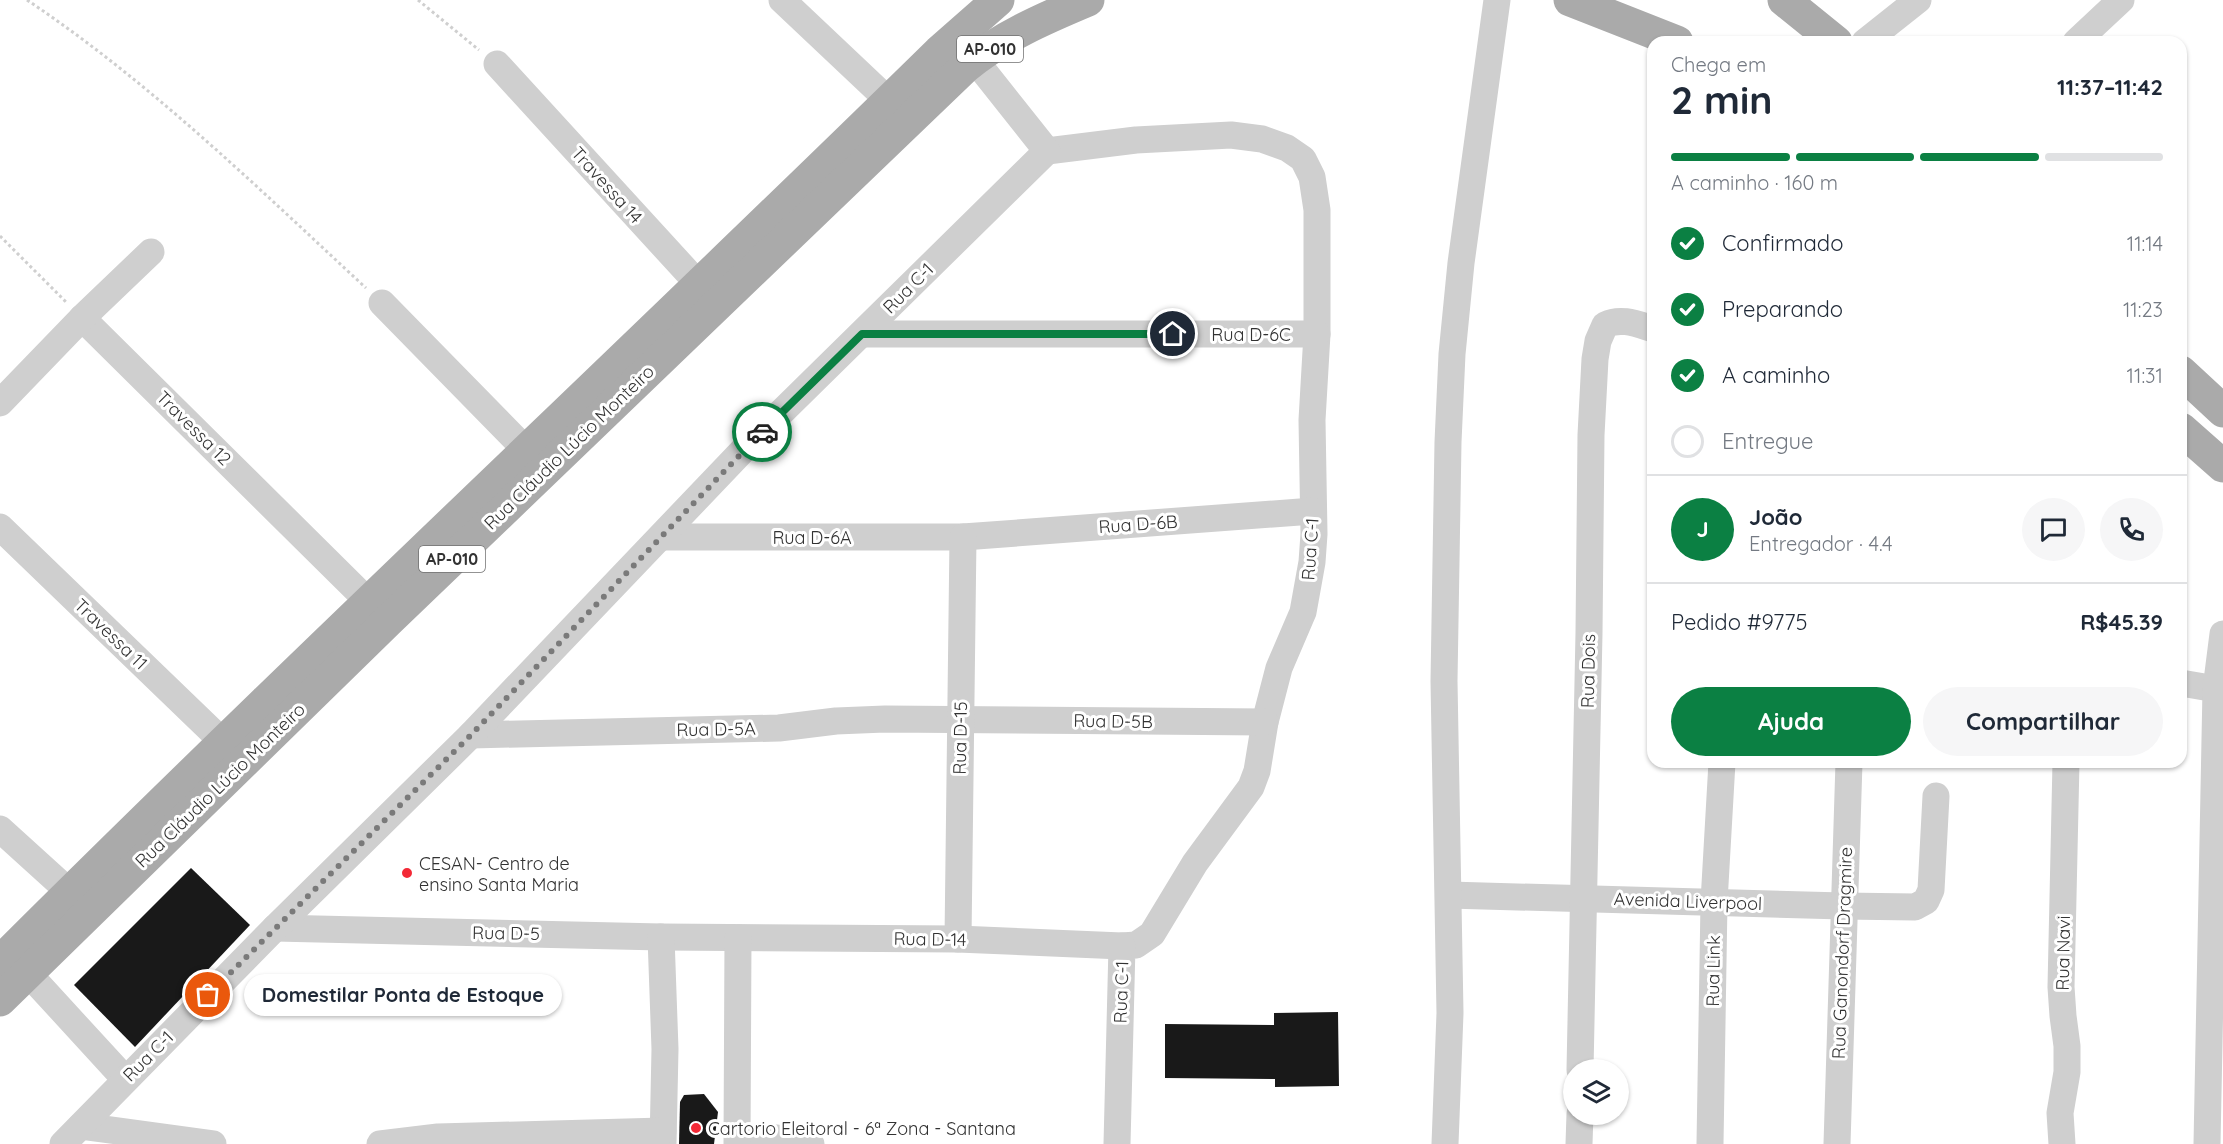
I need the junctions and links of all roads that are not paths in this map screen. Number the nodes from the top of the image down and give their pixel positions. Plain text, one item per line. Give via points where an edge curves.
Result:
1 (782, 0) edge
2 (998, 0) edge
3 (1088, 0) edge
4 (1497, 0) edge
5 (1570, 0) edge
6 (1918, 0) edge
7 (2121, 0) edge
8 (1796, 6) edge
9 (1662, 36) edge
10 (1829, 36) edge
11 (1873, 36) edge
12 (2082, 36) edge
13 (965, 48) junction
14 (497, 64) road end
15 (898, 112) junction
16 (1047, 151) junction
17 (151, 252) dead end
18 (708, 295) junction
19 (382, 303) road end
20 (82, 318) junction
21 (1647, 327) edge
22 (862, 334) junction
23 (1317, 334) junction
24 (2187, 378) edge
25 (0, 403) edge
26 (2223, 411) edge
27 (2187, 434) edge
28 (527, 451) junction
29 (2223, 466) edge
30 (1313, 511) junction
31 (0, 527) edge
32 (662, 537) junction
33 (963, 537) junction
34 (379, 611) junction
35 (2223, 634) edge
36 (2187, 684) edge
37 (2216, 689) junction
38 (960, 719) junction
39 (1265, 722) junction
40 (471, 735) junction
41 (222, 741) junction
42 (1722, 768) edge
43 (1849, 768) edge
44 (2066, 768) edge
45 (1936, 796) dead end
46 (0, 829) edge
47 (1449, 894) junction
48 (1583, 898) junction
49 (81, 902) junction
50 (1714, 902) junction
51 (1843, 906) junction
52 (275, 928) junction
53 (661, 937) junction
54 (738, 938) junction
55 (958, 939) junction
56 (1122, 946) junction
57 (12, 963) edge
58 (0, 1000) edge
59 (1580, 1059) edge
60 (124, 1079) junction
61 (1580, 1125) edge
62 (72, 1135) edge
63 (663, 1137) edge
64 (738, 1141) edge
65 (213, 1144) edge
66 (380, 1144) edge
67 (812, 1144) edge
68 (1117, 1144) edge
69 (1445, 1144) edge
70 (1579, 1144) edge
71 (1710, 1144) edge
72 (1837, 1144) edge
73 (2062, 1144) edge
74 (2207, 1144) edge

1 - 15 street
2 - 13 main road, AP-010
3 - 13 main road, AP-010
4 - 47 street via 1451,365 1444,681
5 - 9 main road
6 - 11 street
7 - 12 street
8 - 10 main road
13 - 15 main road, AP-010
13 - 16 street
14 - 18 street, Travessa 14
15 - 18 main road, Rua Cláudio Lúcio Monteiro / AP-010
16 - 22 street, Rua C-1
16 - 23 street, Rua C-1 via 1136,140 1231,135 1262,139 1295,152 1308,166 1315,192
17 - 20 street
18 - 28 main road, Rua Cláudio Lúcio Monteiro / AP-010
18 - 34 main road, Rua Cláudio Lúcio Monteiro / AP-010
19 - 28 street
20 - 25 street
20 - 34 street, Travessa 12
21 - 48 street, Rua Dois via 1613,321 1605,325 1595,359
22 - 23 street, Rua D-6C
22 - 32 street, Rua C-1 via 746,447
23 - 30 street, Rua C-1 via 1312,420
24 - 26 main road
27 - 29 main road
28 - 34 main road, Rua Cláudio Lúcio Monteiro / AP-010
30 - 33 street, Rua D-6B
30 - 39 street, Rua C-1 via 1313,550 1305,601 1281,662
31 - 41 street, Travessa 11
32 - 33 street, Rua D-6A
32 - 40 street, Rua C-1
33 - 38 street, Rua D-15
34 - 41 main road, Rua Cláudio Lúcio Monteiro / AP-010
34 - 49 main road, Rua Cláudio Lúcio Monteiro / AP-010
35 - 37 street
36 - 37 street
37 - 74 street
38 - 39 street, Rua D-5B
38 - 40 street, Rua D-5A via 857,720 779,728
38 - 55 street, Rua D-15
39 - 56 street, Rua C-1 via 1257,771 1245,796 1196,863 1152,934 1136,945
40 - 52 street, Rua C-1
41 - 49 main road, Rua Cláudio Lúcio Monteiro / AP-010
42 - 50 street, Rua Link
43 - 51 street, Rua Ganondorf Dragmire
44 - 73 street, Rua Navi via 2061,987 2067,1072 2060,1113
45 - 51 street, Avenida Liverpool via 1931,890 1926,901 1916,907
46 - 49 street
47 - 48 street, Avenida Liverpool
47 - 69 street
48 - 50 street, Avenida Liverpool
48 - 59 street, Rua Dois
49 - 57 main road, Rua Cláudio Lúcio Monteiro / AP-010
50 - 51 street, Avenida Liverpool
50 - 71 street, Rua Link
51 - 72 street, Rua Ganondorf Dragmire
52 - 53 street, Rua D-5
52 - 60 street, Rua C-1
53 - 54 street, Rua D-5
53 - 63 street
54 - 55 street, Rua D-14
54 - 64 street
55 - 56 street, Rua D-14
56 - 68 street, Rua C-1
57 - 58 main road, Rua Cláudio Lúcio Monteiro / AP-010
57 - 60 street
60 - 62 street, Rua C-1
61 - 70 street
62 - 65 street
63 - 66 street via 438,1137
64 - 67 street via 777,1138

